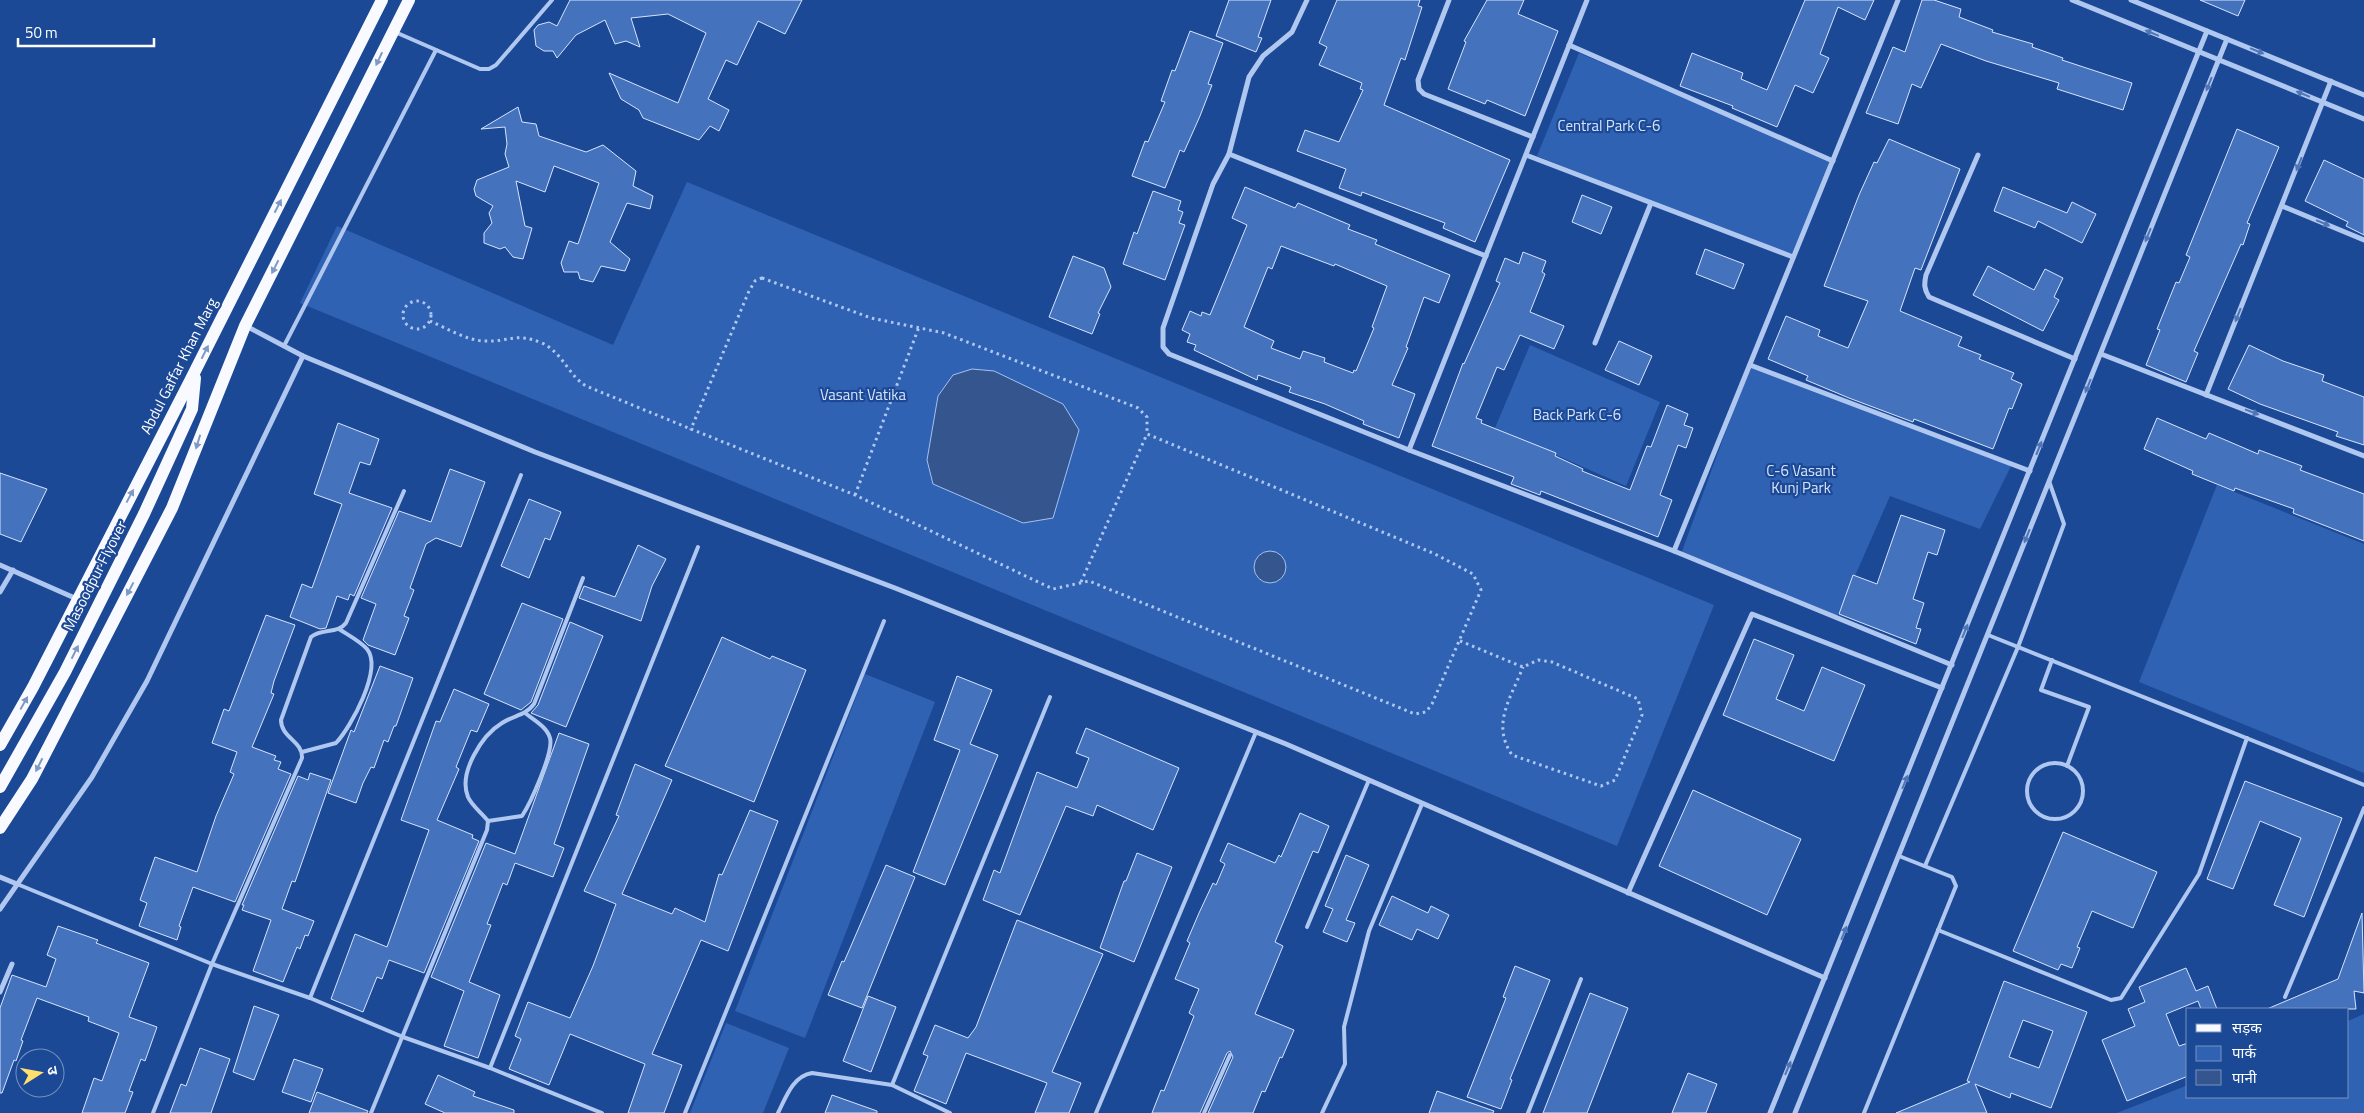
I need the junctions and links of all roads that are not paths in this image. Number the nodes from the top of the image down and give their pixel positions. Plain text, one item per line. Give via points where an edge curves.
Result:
1 (382, 0) edge
2 (409, 0) edge
3 (552, 0) edge
4 (1307, 0) edge
5 (1450, 0) edge
6 (1587, 0) edge
7 (1898, 0) edge
8 (2072, 0) edge
9 (2131, 0) edge
10 (2140, 2) edge
11 (392, 31) junction
12 (2207, 31) junction
13 (2227, 39) junction
14 (1569, 45) junction
15 (436, 50) junction
16 (2199, 52) junction
17 (2218, 60) junction
18 (2331, 81) junction
19 (2364, 95) edge
20 (2324, 102) junction
21 (2364, 119) edge
22 (1533, 137) junction
23 (1229, 154) junction
24 (1526, 155) junction
25 (1978, 155) dead end
26 (1833, 161) junction
27 (1652, 203) junction
28 (2282, 206) junction
29 (2364, 240) edge
30 (1486, 256) junction
31 (1793, 257) junction
32 (245, 326) junction
33 (1595, 343) dead end
34 (284, 346) junction
35 (2100, 354) junction
36 (303, 356) junction
37 (2075, 359) junction
38 (1750, 365) junction
39 (195, 371) junction
40 (2206, 395) junction
41 (1409, 450) junction
42 (2364, 456) edge
43 (2030, 471) junction
44 (521, 475) dead end
45 (2049, 481) junction
46 (404, 491) dead end
47 (698, 547) dead end
48 (1674, 551) junction
49 (0, 565) edge
50 (13, 570) junction
51 (583, 578) dead end
52 (0, 592) edge
53 (77, 599) junction
54 (884, 621) dead end
55 (339, 629) junction
56 (1988, 635) junction
57 (2018, 647) junction
58 (2052, 660) junction
59 (1952, 664) junction
60 (1942, 688) junction
61 (1050, 697) dead end
62 (525, 713) junction
63 (1256, 732) junction
64 (2248, 738) junction
65 (0, 745) edge
66 (302, 752) junction
67 (2067, 766) junction
68 (1369, 780) junction
69 (0, 786) edge
70 (2364, 786) edge
71 (1422, 804) junction
72 (2364, 808) edge
73 (488, 821) junction
74 (0, 828) edge
75 (1899, 856) junction
76 (1925, 866) junction
77 (0, 877) edge
78 (17, 884) junction
79 (1628, 893) junction
80 (0, 909) edge
81 (1307, 928) dead end
82 (1938, 930) junction
83 (12, 964) dead end
84 (212, 964) junction
85 (1826, 978) junction
86 (1582, 980) dead end
87 (0, 992) edge
88 (2286, 997) dead end
89 (310, 998) junction
90 (404, 1037) junction
91 (1230, 1055) dead end
92 (490, 1068) junction
93 (892, 1085) junction
94 (588, 1107) junction
95 (154, 1113) edge
96 (371, 1113) edge
97 (585, 1113) edge
98 (602, 1113) edge
99 (685, 1113) edge
100 (778, 1113) edge
101 (950, 1113) edge
102 (1096, 1113) edge
103 (1204, 1113) edge
104 (1322, 1113) edge
105 (1528, 1113) edge
106 (1770, 1113) edge
107 (1796, 1113) edge
108 (1864, 1113) edge

39 -> 1 main road, Abdul Gaffar Khan Marg
2 - 11 main road
3 - 15 lane via 496,65 480,69
4 - 23 street via 1292,32 1263,56 1249,77
5 - 22 street via 1418,80 1419,89 1424,94
6 - 14 street
7 - 26 street
16 -> 8 street
9 - 10 street
10 - 12 street
11 - 15 lane
11 -> 32 main road
12 - 13 street
12 - 16 street
13 - 17 street
13 -> 18 street
14 - 22 street
14 - 26 street
15 - 34 lane
16 - 17 street
16 - 37 street
20 -> 17 street
17 -> 35 street
18 - 19 street
18 - 20 street
20 - 21 street
20 -> 28 street
22 - 24 street
23 - 30 street
23 - 41 street via 1199,221 1163,328 1163,347 1176,358
24 - 27 street
24 - 30 street
25 - 37 street via 1926,275 1926,291 1929,297
26 - 31 street
27 - 31 street
27 - 33 street
28 -> 29 street
28 -> 40 street
30 - 41 street
31 - 38 street
32 - 34 street
32 -> 74 main road via 172,508 32,779
34 - 36 street
35 - 40 street
35 -> 45 street
36 - 63 street via 535,452 895,588
36 - 78 street via 147,681 92,777
43 -> 37 street
38 - 43 street
38 - 48 street
53 -> 39 main road, Abdul Gaffar Khan Marg
69 -> 39 main road, Masoodpur Flyover via 65,672 170,456 192,409
40 -> 42 street
41 - 48 street
59 -> 43 street
44 - 89 lane
45 -> 56 street
45 - 57 lane via 2064,524
46 - 55 lane via 346,623
47 - 92 lane
48 - 59 street
49 - 50 street
50 - 52 street
50 - 53 street
51 - 62 lane via 534,704
65 -> 53 main road, Abdul Gaffar Khan Marg
54 - 99 lane
55 - 66 lane via 319,632 311,637 281,720 283,730
55 - 66 lane via 367,649 372,661 372,674 364,696 336,744
56 - 57 lane
56 - 75 street
57 - 58 lane
57 - 76 lane
58 - 64 lane
58 - 67 lane via 2041,690 2089,707
59 - 60 street
60 - 79 street via 1752,614
85 -> 60 street
61 - 93 lane
62 - 73 lane via 493,729 472,761 468,797
62 - 73 lane via 544,727 550,736 548,756 522,816
63 - 68 street
63 - 102 lane
64 - 70 lane
64 - 82 lane via 2199,874 2121,998 2111,1000
66 - 84 lane
67 - 67 lane via 2080,779 2082,798 2072,813 2064,818 2045,817 2032,806 2027,789 2030,780 2034,772 2049,764
68 - 71 street
68 - 81 lane
71 - 79 street
71 - 104 lane via 1369,931 1344,1028 1345,1064
72 - 88 lane
73 - 90 lane
75 - 76 lane
75 - 107 street
76 - 82 lane via 1955,881 1955,893
77 - 78 street
78 - 80 street
78 - 84 lane
79 - 85 street
82 - 108 lane
83 - 87 street
84 - 89 lane
84 - 95 lane
106 -> 85 street
86 - 105 lane
89 - 90 lane
90 - 92 lane
90 - 96 lane
91 - 103 lane
92 - 94 lane
93 - 100 lane via 819,1073 804,1074 797,1079
93 - 101 lane
94 - 97 lane
94 - 98 lane

